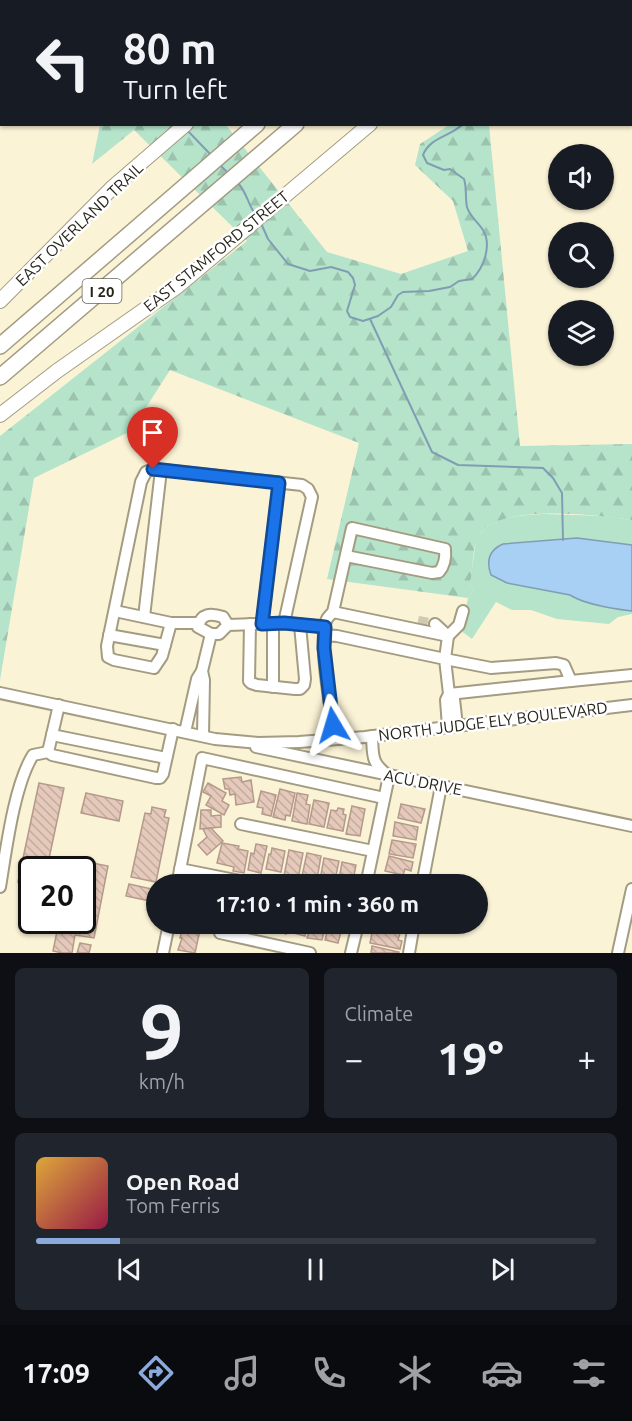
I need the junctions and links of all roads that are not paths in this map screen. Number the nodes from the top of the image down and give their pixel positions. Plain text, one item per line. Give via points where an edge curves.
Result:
1 (184, 126) edge
2 (255, 126) edge
3 (294, 126) edge
4 (368, 126) edge
5 (0, 301) edge
6 (25, 324) junction
7 (0, 335) edge
8 (0, 346) edge
9 (0, 377) edge
10 (0, 415) edge
11 (161, 470) junction
12 (279, 483) junction
13 (346, 556) junction
14 (115, 611) junction
15 (463, 611) dead end
16 (333, 612) junction
17 (144, 617) junction
18 (418, 621) tunnel mouth
19 (171, 623) junction
20 (198, 623) junction
21 (273, 623) junction
22 (250, 624) junction
23 (435, 624) tunnel mouth
24 (228, 625) junction
25 (300, 625) junction
26 (404, 627) junction
27 (324, 631) junction
28 (211, 634) junction
29 (110, 635) junction
30 (448, 636) junction
31 (165, 645) junction
32 (445, 659) junction
33 (202, 671) junction
34 (632, 675) edge
35 (571, 681) junction
36 (273, 687) junction
37 (0, 693) edge
38 (449, 694) junction
39 (59, 705) junction
40 (632, 705) edge
41 (452, 726) junction
42 (173, 729) junction
43 (185, 732) junction
44 (52, 735) junction
45 (203, 736) junction
46 (372, 736) junction
47 (215, 738) junction
48 (335, 739) junction
49 (48, 752) junction
50 (166, 758) junction
51 (389, 776) junction
52 (441, 786) junction
53 (384, 798) junction
54 (242, 824) dead end
55 (632, 826) edge
56 (374, 851) junction
57 (180, 869) junction
58 (179, 874) edge
59 (205, 874) edge
60 (369, 874) edge
61 (424, 874) edge
62 (0, 887) edge
63 (632, 890) edge
64 (167, 934) edge
65 (224, 934) edge
66 (356, 934) edge
67 (412, 934) edge
68 (619, 951) edge
69 (632, 952) edge
70 (163, 953) edge
71 (310, 953) edge
72 (351, 953) edge
73 (409, 953) edge

1 - 5 main road, EAST OVERLAND TRAIL via 90,209
2 - 6 highway, I 20
3 - 9 highway, I 20
4 - 10 main road, EAST STAMFORD STREET via 155,303
6 - 7 highway via 10,327
6 - 8 highway, I 20
11 - 12 street
11 - 14 street via 146,472 141,482
11 - 17 street
12 - 21 street
12 - 21 street via 302,485 312,497
13 - 13 street via 432,573 444,566 446,555 445,549 352,528
13 - 16 street
14 - 17 street
14 - 29 street
15 - 30 street via 459,625
16 - 26 street
16 - 27 street
17 - 19 street
18 - 26 street
19 - 20 street
19 - 31 street
20 - 24 street via 210,614 223,616
20 - 28 street via 198,627
21 - 22 street
21 - 25 street
21 - 36 street
22 - 24 street
22 - 36 street via 249,681
23 - 30 street
24 - 28 street via 219,634
25 - 27 street
25 - 36 street via 304,686
26 - 30 street
27 - 32 street
27 - 48 street
28 - 33 street
29 - 31 street
29 - 31 street via 108,657 154,669
30 - 32 street
32 - 35 street via 491,668 556,663 564,665
32 - 38 street
33 - 43 street
33 - 45 street
34 - 35 street
35 - 38 street
37 - 39 street, NORTH JUDGE ELY BOULEVARD
38 - 41 street via 454,699
39 - 42 street, NORTH JUDGE ELY BOULEVARD
39 - 44 street
40 - 41 street, NORTH JUDGE ELY BOULEVARD
41 - 46 street, NORTH JUDGE ELY BOULEVARD
42 - 43 street, NORTH JUDGE ELY BOULEVARD
42 - 50 street
43 - 45 street, NORTH JUDGE ELY BOULEVARD
44 - 49 street
44 - 50 street
45 - 47 street, NORTH JUDGE ELY BOULEVARD
46 - 48 street, NORTH JUDGE ELY BOULEVARD
46 - 51 street via 374,760
47 - 48 street, NORTH JUDGE ELY BOULEVARD via 258,743
47 - 51 street, ACU DRIVE
49 - 50 street via 156,778 163,774
49 - 62 street via 33,755 26,767
51 - 52 street, ACU DRIVE
51 - 53 street
52 - 55 street, ACU DRIVE
52 - 61 street
53 - 56 street
53 - 57 street via 202,758
54 - 56 street
56 - 60 street
57 - 58 street
57 - 59 street
63 - 68 street
64 - 70 street
65 - 71 street
66 - 72 street
67 - 73 street
68 - 69 street

